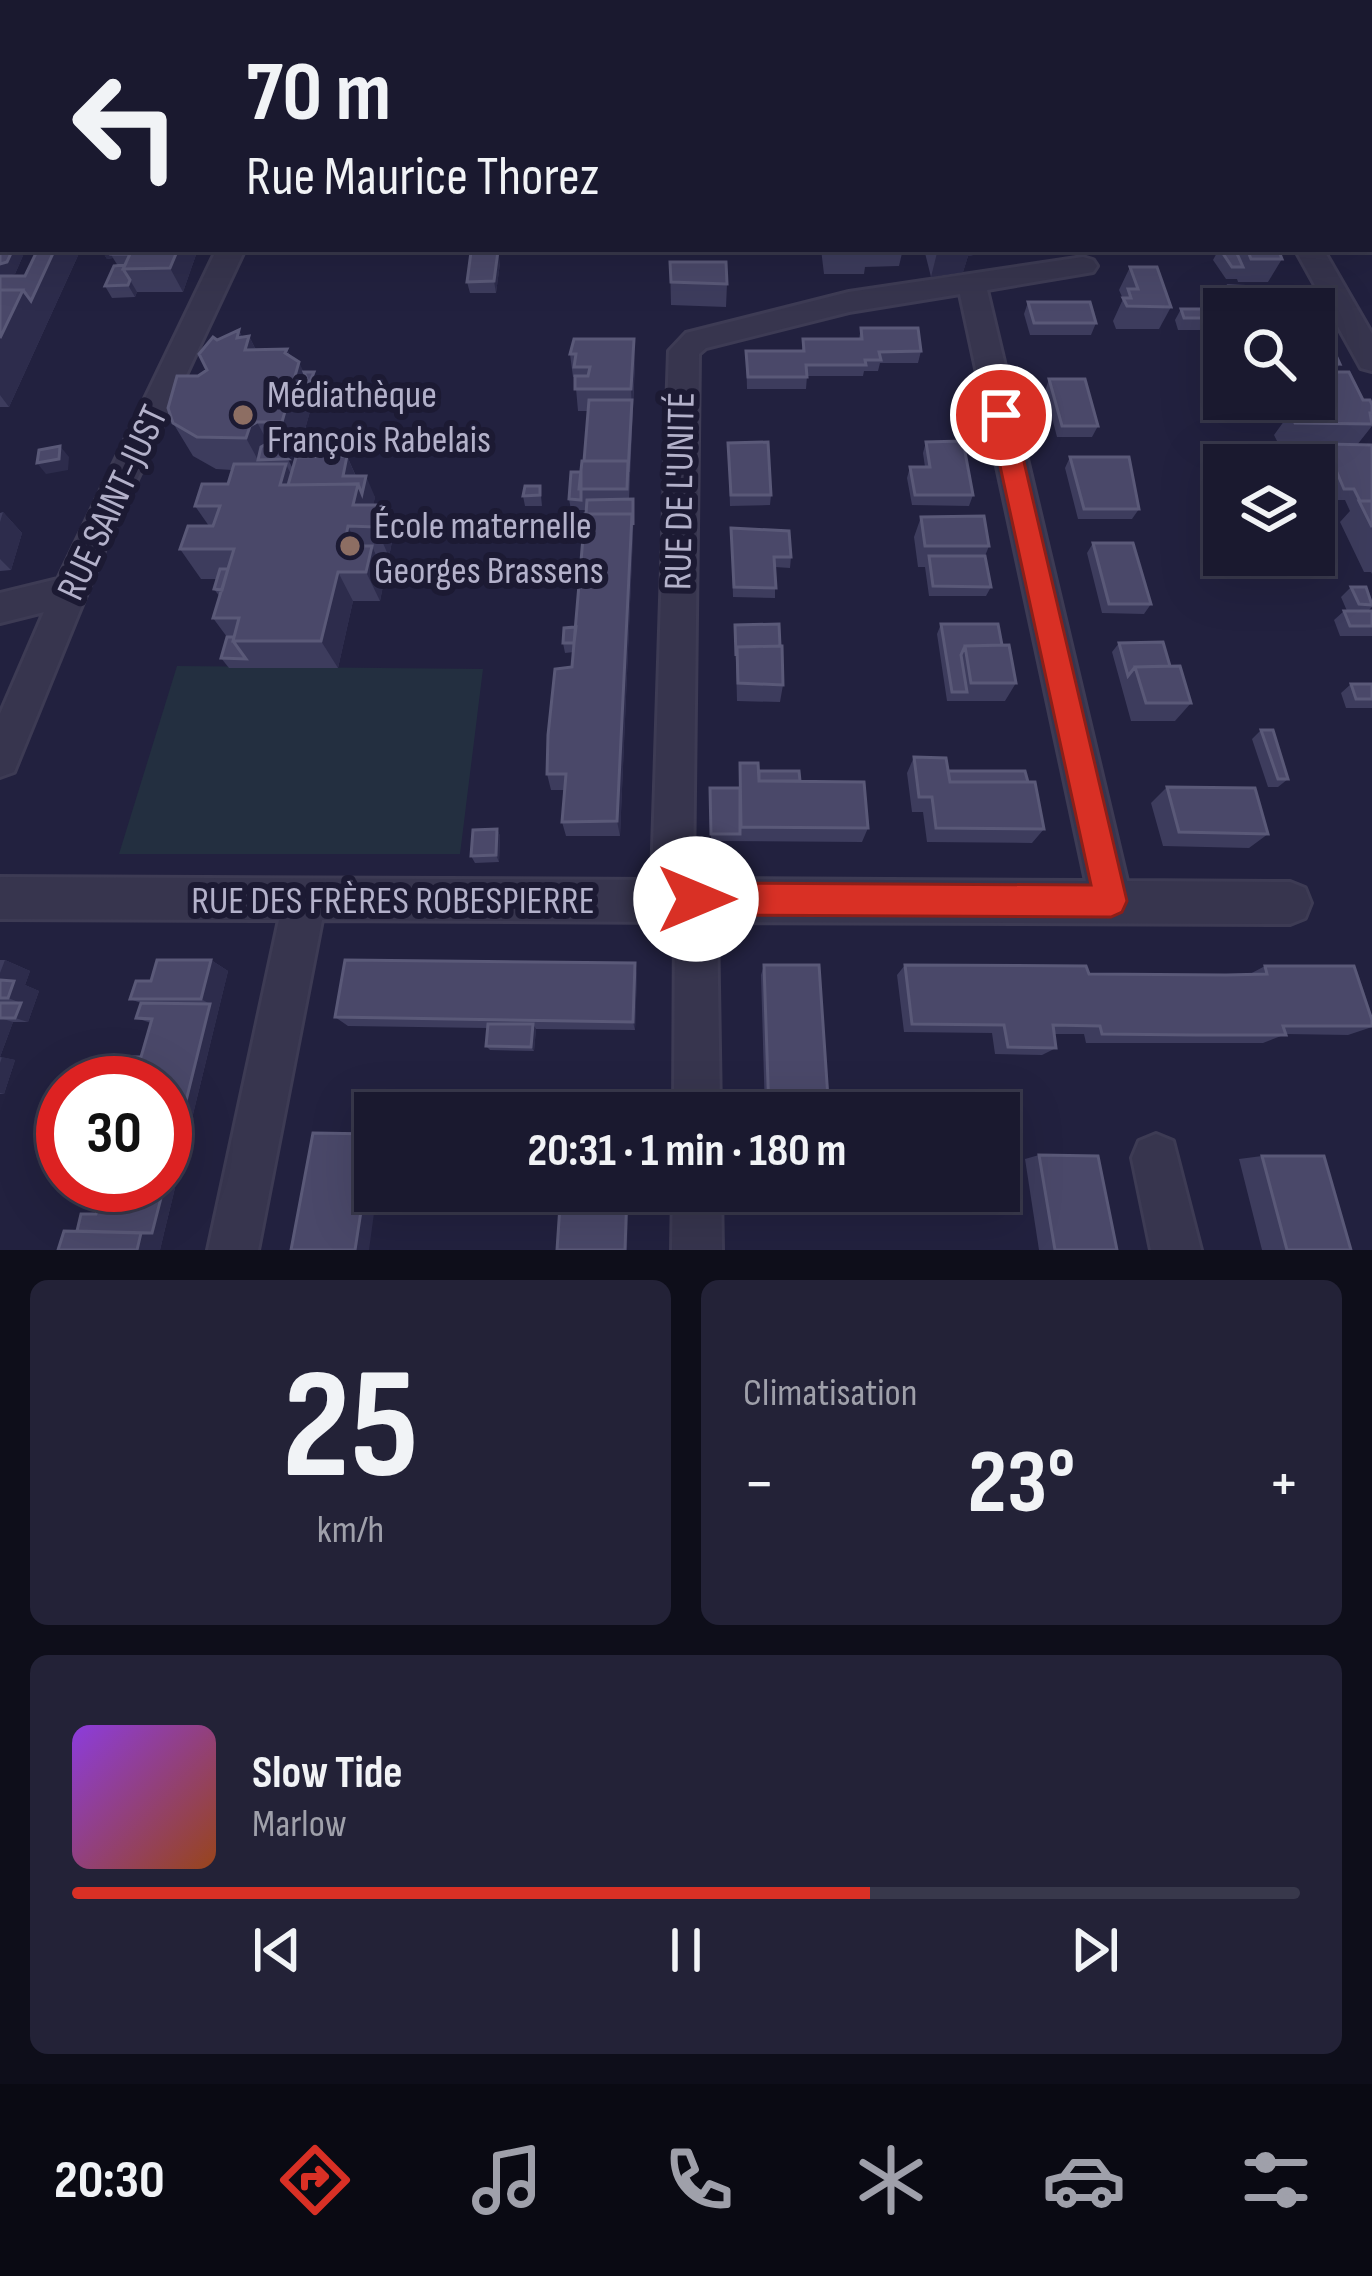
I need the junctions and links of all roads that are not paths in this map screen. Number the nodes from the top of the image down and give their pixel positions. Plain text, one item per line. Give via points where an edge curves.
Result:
1 (231, 252) edge
2 (1311, 252) edge
3 (1083, 266) dead end
4 (971, 282) junction
5 (1372, 360) edge
6 (68, 591) junction
7 (0, 608) edge
8 (0, 759) edge
9 (0, 898) edge
10 (305, 898) junction
11 (684, 899) junction
12 (1111, 901) junction
13 (1290, 902) dead end
14 (696, 1092) edge
15 (1156, 1158) dead end
16 (697, 1212) edge
17 (232, 1250) edge
18 (697, 1250) edge
19 (1177, 1250) edge

1 - 6 street, RUE SAINT-JUST
2 - 5 street
3 - 4 street, RUE DE L'UNITÉ
4 - 11 street, RUE DE L'UNITÉ via 835,304 696,340 684,351
4 - 12 street
6 - 7 street
6 - 8 street, RUE SAINT-JUST
9 - 10 street, RUE DES FRÈRES ROBESPIERRE
10 - 11 street, RUE DES FRÈRES ROBESPIERRE
10 - 17 street
11 - 12 street, RUE DES FRÈRES ROBESPIERRE
11 - 14 street
12 - 13 street, RUE DES FRÈRES ROBESPIERRE
15 - 19 street
16 - 18 street

